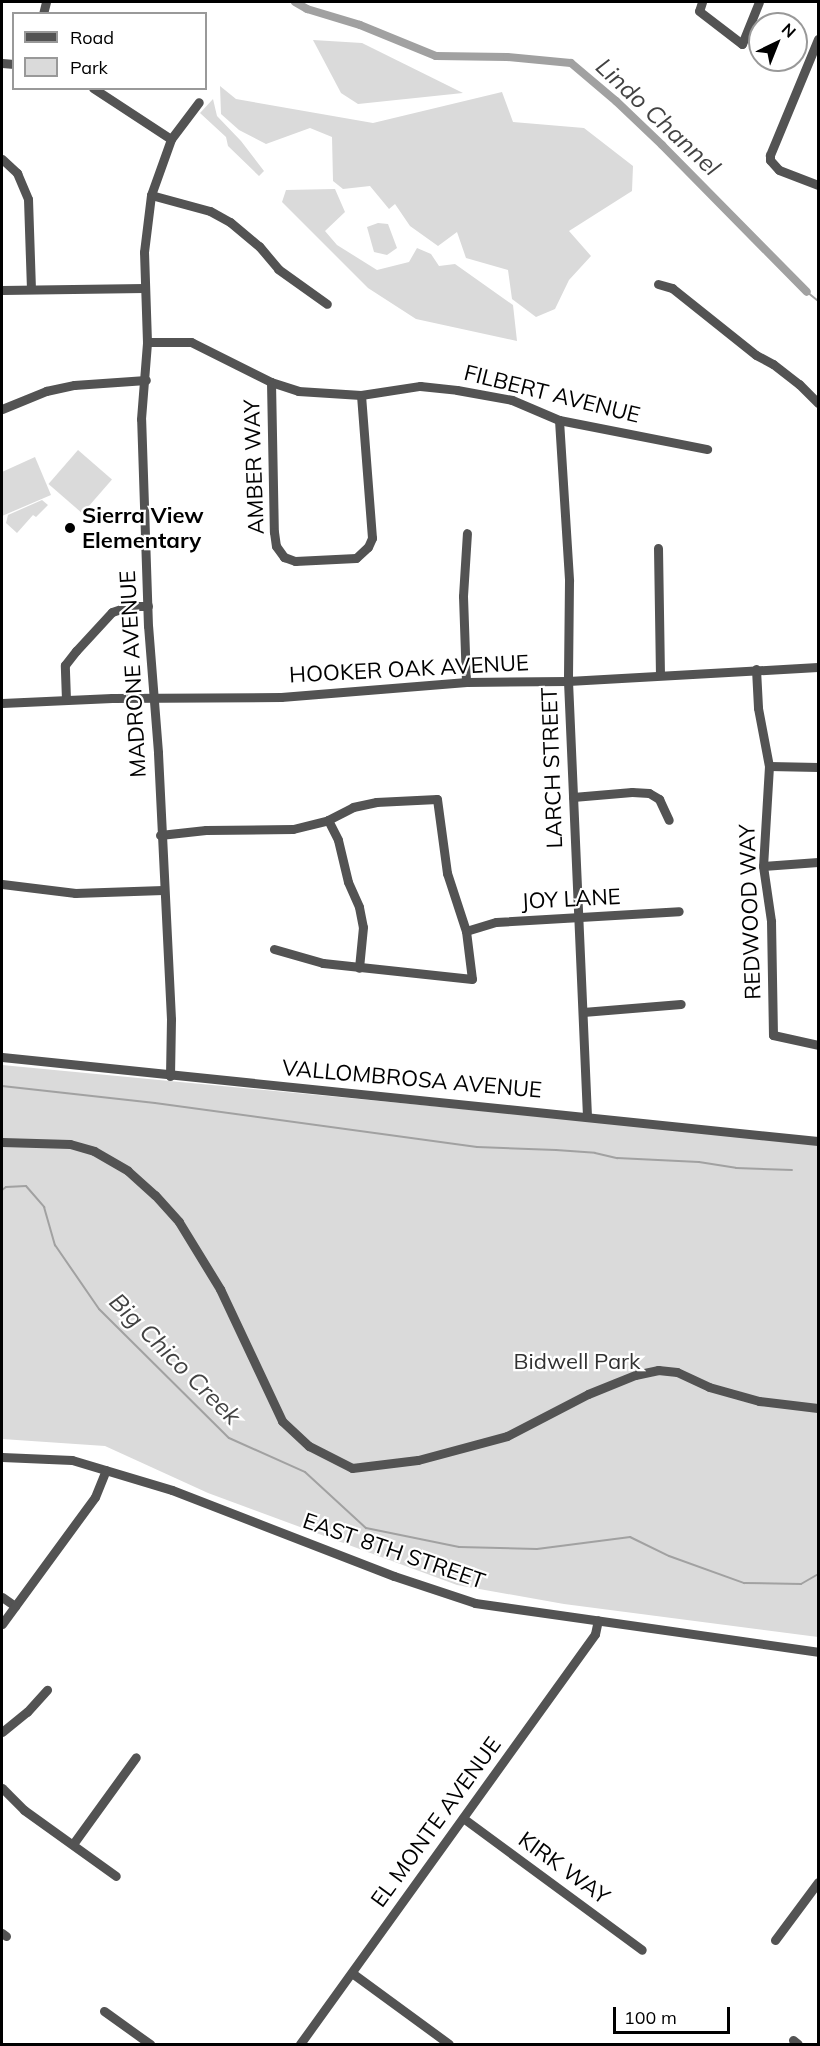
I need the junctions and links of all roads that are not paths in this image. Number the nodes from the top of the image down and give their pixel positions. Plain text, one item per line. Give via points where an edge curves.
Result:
1 (759, 2) edge
2 (701, 6) edge
3 (819, 39) edge
4 (96, 90) edge
5 (199, 102) dead end
6 (171, 139) junction
7 (2, 159) edge
8 (819, 185) edge
9 (151, 195) junction
10 (658, 284) dead end
11 (31, 288) junction
12 (144, 288) junction
13 (2, 290) edge
14 (327, 304) dead end
15 (147, 342) junction
16 (146, 380) junction
17 (271, 382) junction
18 (361, 394) junction
19 (819, 403) edge
20 (2, 409) edge
21 (559, 420) junction
22 (707, 449) dead end
23 (467, 533) dead end
24 (658, 548) dead end
25 (148, 606) junction
26 (819, 667) edge
27 (756, 669) junction
28 (660, 674) junction
29 (568, 681) junction
30 (466, 682) junction
31 (154, 699) junction
32 (66, 700) junction
33 (2, 703) edge
34 (769, 766) junction
35 (819, 767) edge
36 (573, 797) junction
37 (328, 820) junction
38 (669, 820) dead end
39 (160, 835) junction
40 (819, 862) edge
41 (763, 866) junction
42 (2, 884) edge
43 (163, 890) junction
44 (679, 911) dead end
45 (578, 919) junction
46 (466, 932) junction
47 (274, 949) dead end
48 (359, 968) junction
49 (681, 1004) dead end
50 (584, 1012) junction
51 (819, 1045) edge
52 (2, 1057) edge
53 (170, 1076) junction
54 (586, 1116) junction
55 (819, 1141) edge
56 (2, 1142) edge
57 (819, 1408) edge
58 (2, 1457) edge
59 (106, 1470) junction
60 (2, 1597) edge
61 (15, 1606) junction
62 (598, 1620) junction
63 (2, 1624) edge
64 (819, 1652) edge
65 (47, 1690) dead end
66 (2, 1732) edge
67 (136, 1756) dead end
68 (2, 1788) edge
69 (463, 1818) junction
70 (73, 1844) junction
71 (116, 1876) dead end
72 (819, 1882) edge
73 (776, 1940) dead end
74 (642, 1950) dead end
75 (352, 1972) junction
76 (104, 2011) dead end
77 (150, 2044) edge
78 (300, 2044) edge
79 (448, 2044) edge

1 - 2 street via 742,44
3 - 8 street via 770,155 778,170
4 - 6 street
5 - 6 street, MADRONE AVENUE
6 - 9 street, MADRONE AVENUE
7 - 11 street via 17,173 28,199
9 - 12 street, MADRONE AVENUE
9 - 14 street via 210,211 230,222 252,239 278,269
10 - 19 street via 672,288
11 - 12 street
11 - 13 street
12 - 15 street, MADRONE AVENUE
15 - 16 street, MADRONE AVENUE
15 - 17 street, FILBERT AVENUE via 192,342
16 - 20 street via 74,385 19,400
16 - 25 street, MADRONE AVENUE via 141,419
17 - 18 street, FILBERT AVENUE via 317,394
17 - 18 street, AMBER WAY via 274,532 276,546 284,557 295,561 356,558 372,538
18 - 21 street, FILBERT AVENUE via 420,386 457,390 512,400
21 - 22 street, FILBERT AVENUE
21 - 29 street, LARCH STREET via 569,581
23 - 30 street via 463,596
24 - 28 street
25 - 31 street, MADRONE AVENUE
25 - 32 street via 129,606 112,612 76,651 65,665
26 - 27 street, HOOKER OAK AVENUE
27 - 28 street, HOOKER OAK AVENUE
27 - 34 street, REDWOOD WAY via 758,708
28 - 29 street, HOOKER OAK AVENUE
29 - 30 street, HOOKER OAK AVENUE
29 - 36 street, LARCH STREET
30 - 31 street, HOOKER OAK AVENUE via 281,696
31 - 32 street, HOOKER OAK AVENUE
31 - 39 street, MADRONE AVENUE
32 - 33 street, HOOKER OAK AVENUE
34 - 35 street
34 - 41 street, REDWOOD WAY
36 - 38 street via 649,793 659,799
36 - 45 street, LARCH STREET
37 - 39 street via 293,829
37 - 46 street via 353,807 376,802 437,799 447,873
37 - 48 street via 359,907 363,927
39 - 43 street, MADRONE AVENUE
40 - 41 street
41 - 51 street, REDWOOD WAY via 771,921 773,1035
42 - 43 street via 75,893
43 - 53 street, MADRONE AVENUE via 171,1019
44 - 45 street, JOY LANE
45 - 46 street, JOY LANE via 496,922
45 - 50 street, LARCH STREET
46 - 48 street via 472,978
47 - 48 street
49 - 50 street
50 - 54 street, LARCH STREET
52 - 53 street, VALLOMBROSA AVENUE
53 - 54 street, VALLOMBROSA AVENUE
54 - 55 street, VALLOMBROSA AVENUE
56 - 57 street via 70,1144 94,1150 128,1171 155,1195 179,1222 220,1289 282,1421 309,1446 352,1468 418,1460 507,1436 588,1394 658,1370 677,1372 709,1387 759,1401
58 - 59 street, EAST 8TH STREET via 53,1458
59 - 61 street via 96,1497
59 - 62 street, EAST 8TH STREET via 172,1490 441,1593 475,1602
60 - 61 street
61 - 63 street
62 - 64 street, EAST 8TH STREET
62 - 69 street, EL MONTE AVENUE via 595,1634
65 - 66 street
67 - 70 street
68 - 70 street via 24,1810
69 - 74 street, KIRK WAY
69 - 75 street, EL MONTE AVENUE
70 - 71 street
72 - 73 street
75 - 78 street, EL MONTE AVENUE
75 - 79 street
76 - 77 street

